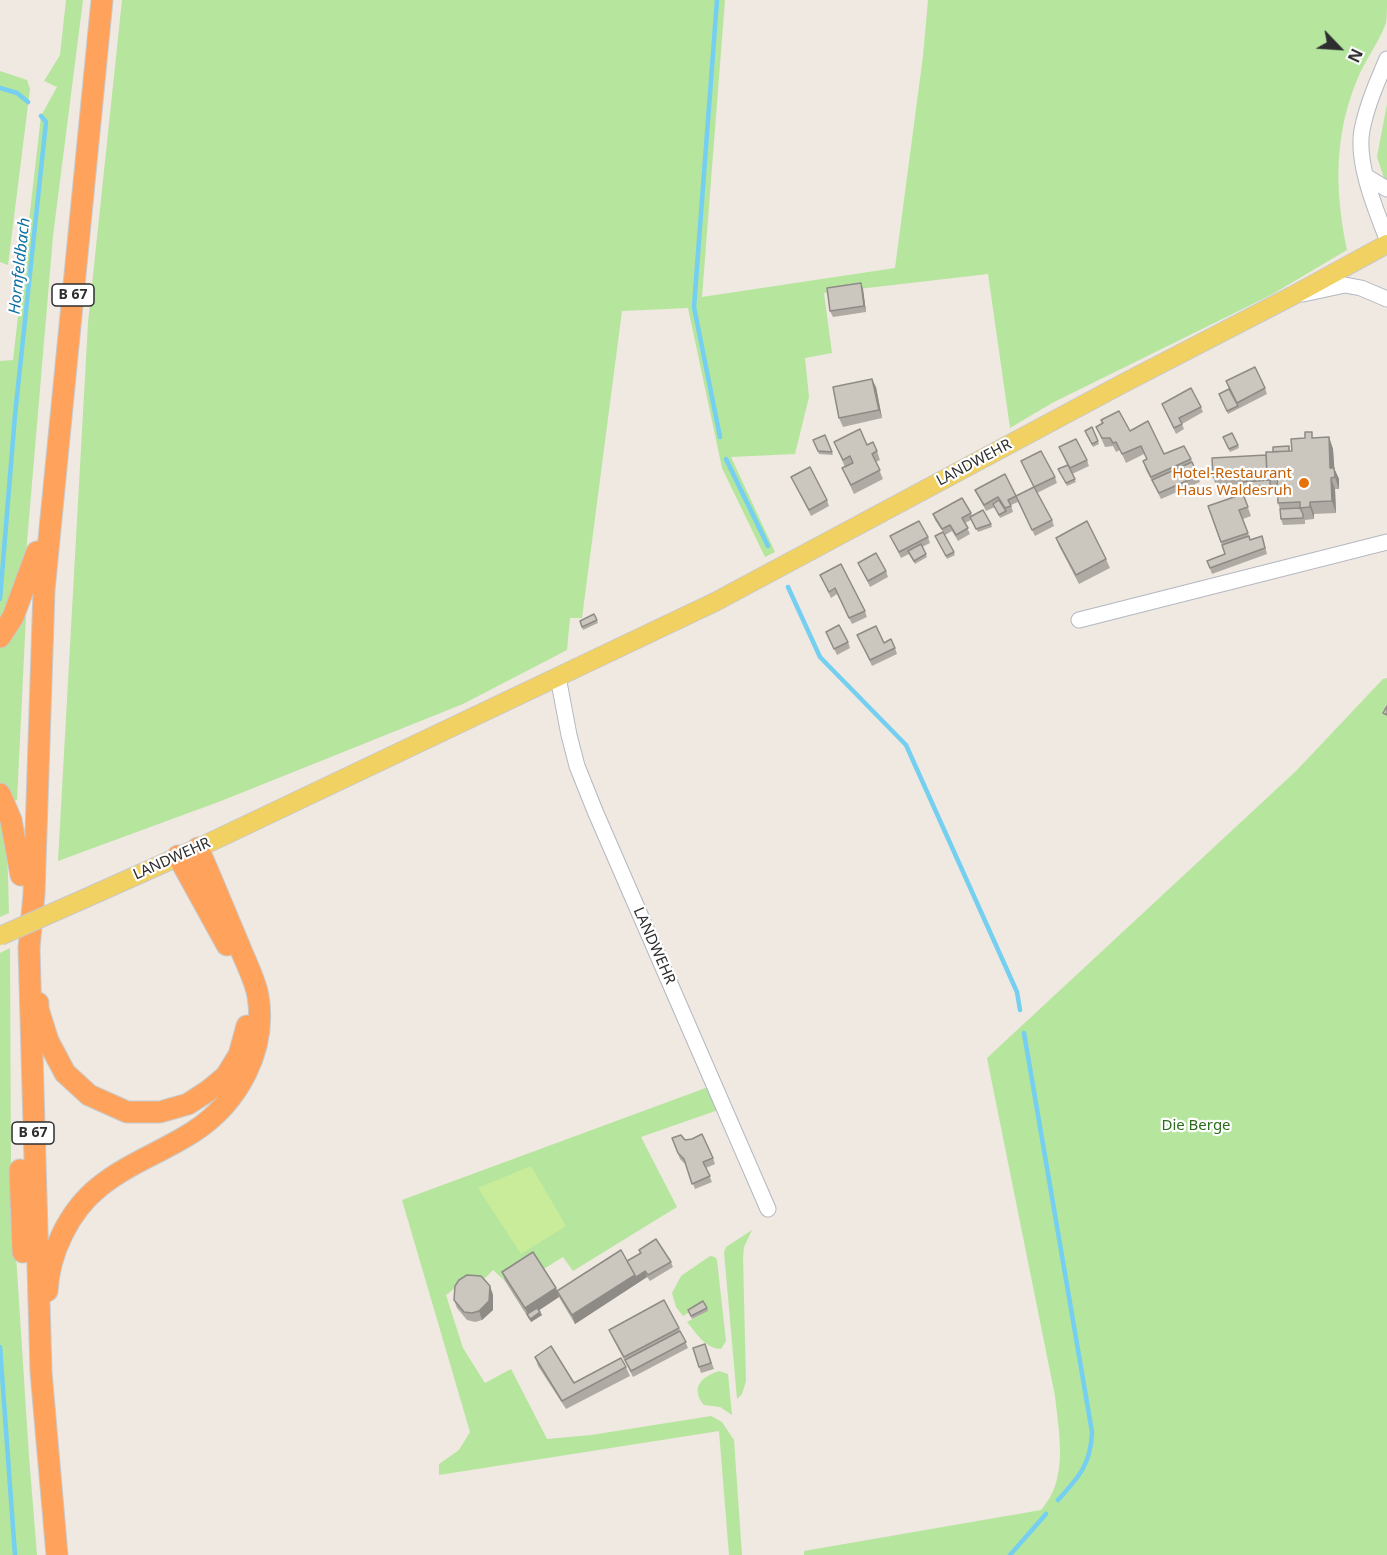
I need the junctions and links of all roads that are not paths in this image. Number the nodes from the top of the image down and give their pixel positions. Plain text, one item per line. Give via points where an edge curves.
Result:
1 (90, 0) edge
2 (102, 0) edge
3 (1387, 59) edge
4 (1367, 177) junction
5 (1387, 189) edge
6 (1387, 238) edge
7 (1387, 244) edge
8 (1292, 296) junction
9 (1387, 299) edge
10 (1387, 542) edge
11 (37, 552) junction
12 (1079, 620) dead end
13 (0, 638) edge
14 (558, 677) junction
15 (0, 795) edge
16 (198, 848) junction
17 (178, 856) junction
18 (21, 875) junction
19 (34, 894) junction
20 (0, 936) edge
21 (768, 1209) dead end
22 (41, 1372) junction
23 (47, 1555) edge
24 (57, 1555) edge

1 - 11 highway, B 67
2 - 19 highway, B 67 via 44,590
3 - 4 street via 1362,132
4 - 5 street
4 - 6 street
7 - 8 main road, LANDWEHR
8 - 9 street via 1346,285
8 - 14 main road, LANDWEHR via 715,602
10 - 12 street
11 - 13 highway via 13,617
11 - 18 highway, B 67
14 - 16 main road, LANDWEHR
14 - 21 street, LANDWEHR via 574,755 595,811
15 - 18 highway via 11,820
16 - 17 main road, LANDWEHR
16 - 22 highway via 258,995 258,1038 252,1062 241,1085 221,1109 194,1131 98,1188 73,1215 54,1254 47,1283
17 - 19 highway via 242,977 249,1001 248,1024 239,1054 226,1076 188,1104 160,1112 128,1112 89,1095 65,1072 48,1041 38,1009
17 - 20 main road, LANDWEHR, bridge
18 - 23 highway, B 67 via 21,1221 28,1351
19 - 22 highway, B 67 via 29,1010
22 - 24 highway, B 67

